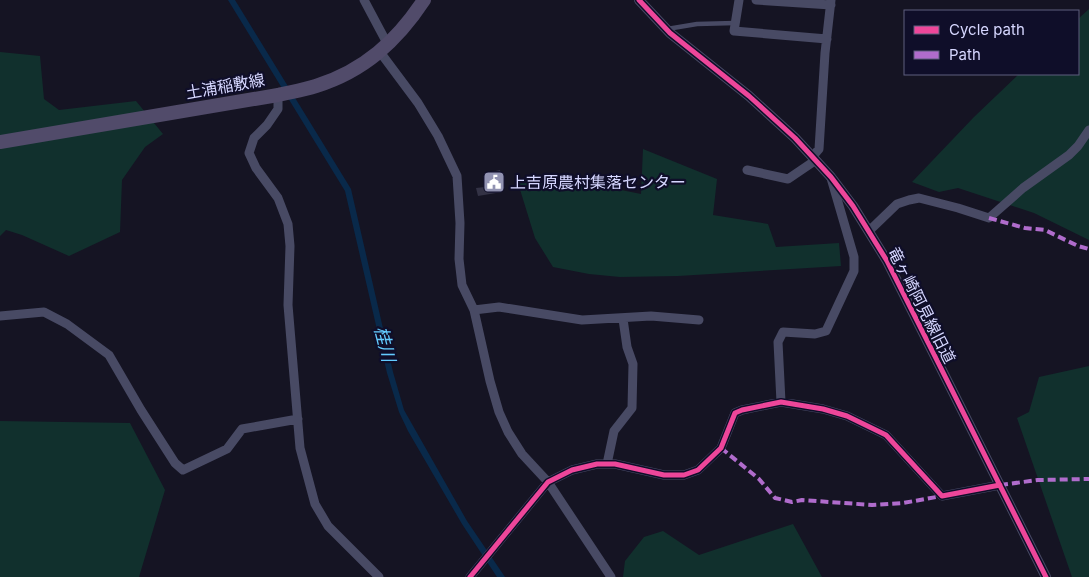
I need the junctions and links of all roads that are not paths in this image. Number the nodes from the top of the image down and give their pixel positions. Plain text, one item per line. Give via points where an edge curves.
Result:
1 (364, 0) edge
2 (424, 0) edge
3 (639, 0) edge
4 (739, 0) edge
5 (756, 0) edge
6 (831, 2) edge
7 (735, 23) junction
8 (666, 29) junction
9 (827, 39) junction
10 (384, 48) junction
11 (278, 95) junction
12 (1089, 130) edge
13 (0, 142) edge
14 (814, 158) junction
15 (747, 170) dead end
16 (830, 177) junction
17 (869, 231) junction
18 (474, 310) junction
19 (0, 316) edge
20 (623, 318) junction
21 (699, 320) dead end
22 (781, 402) junction
23 (298, 419) junction
24 (607, 464) junction
25 (548, 482) junction
26 (1000, 485) junction
27 (379, 577) edge
28 (470, 577) edge
29 (611, 577) edge
30 (1046, 577) edge

1 - 10 street
2 - 10 main road, 土浦稲敷線
3 - 8 street, 竜ヶ崎阿見線旧道
4 - 7 street
5 - 6 street
6 - 9 street
7 - 8 lane
7 - 9 street via 734,31
8 - 14 street, 竜ヶ崎阿見線旧道 via 768,112
9 - 14 street via 819,149
10 - 11 main road, 土浦稲敷線 via 349,73 316,86
10 - 18 street via 438,136 457,176 462,285
11 - 13 main road, 土浦稲敷線
11 - 23 street via 278,109 254,138 249,153 278,198 288,224 288,305
12 - 17 street via 1069,155 1023,188 989,218 919,198 896,204
14 - 15 street via 788,179
14 - 16 street, 竜ヶ崎阿見線旧道
16 - 17 street, 竜ヶ崎阿見線旧道
16 - 22 street via 854,257 854,271 826,331 815,334 783,332 778,342
17 - 26 street, 竜ヶ崎阿見線旧道
18 - 20 street via 499,307 582,320
18 - 25 street via 499,412 522,454
19 - 23 street via 44,312 67,324 109,355 175,464 183,470 227,449 242,429
20 - 21 street via 651,316
20 - 24 street via 633,364 632,408 614,431
22 - 24 street via 735,413 721,448 698,470 684,475 664,475
22 - 26 street via 847,416 886,436 942,496
23 - 27 street via 300,448 315,504 328,526
24 - 25 street via 572,470
25 - 28 street
25 - 29 street
26 - 30 street, 竜ヶ崎阿見線旧道

